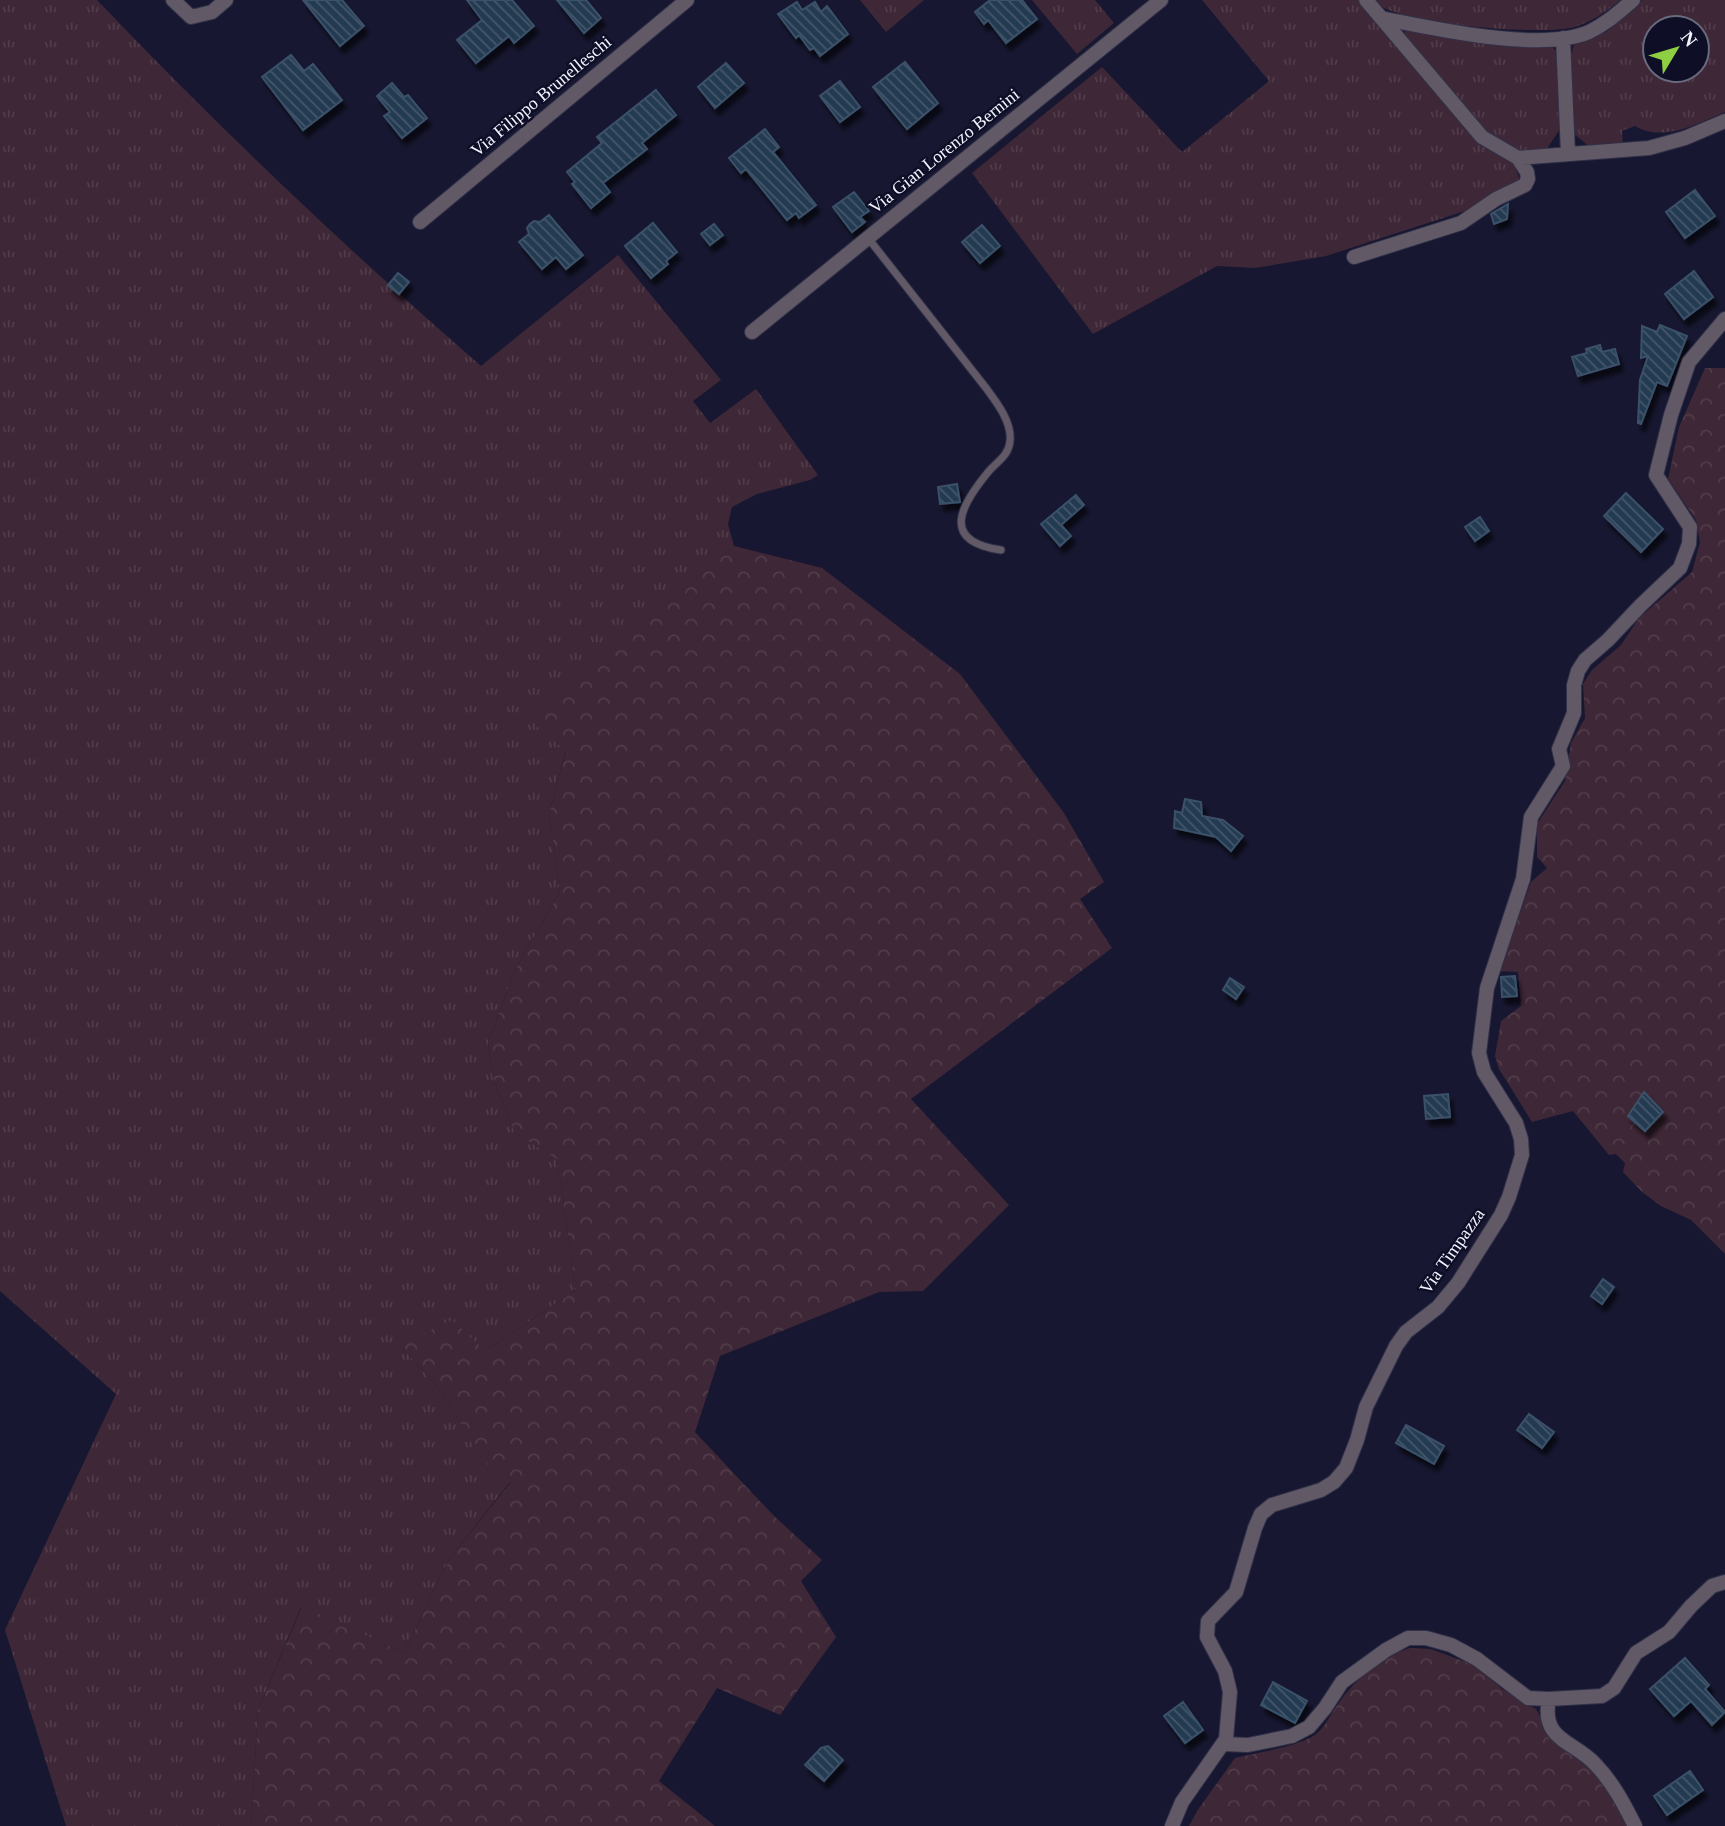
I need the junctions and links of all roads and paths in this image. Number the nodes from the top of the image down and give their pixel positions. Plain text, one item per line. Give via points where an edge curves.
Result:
1 (173, 0) edge
2 (226, 0) edge
3 (687, 0) edge
4 (1161, 0) edge
5 (1366, 0) edge
6 (1633, 0) edge
7 (1381, 18) junction
8 (1563, 38) junction
9 (1725, 121) edge
10 (1568, 154) junction
11 (1518, 158) junction
12 (420, 222) dead end
13 (868, 238) junction
14 (1354, 257) dead end
15 (1725, 319) edge
16 (752, 332) dead end
17 (1001, 550) dead end
18 (1725, 1581) edge
19 (1549, 1699) junction
20 (1223, 1744) junction
21 (1172, 1826) edge
22 (1635, 1826) edge

1 - 2 street via 191,17 212,12
3 - 12 street, Via Filippo Brunelleschi
4 - 13 street, Via Gian Lorenzo Bernini
5 - 7 street
6 - 8 street via 1590,32
7 - 8 street via 1513,39
7 - 11 street via 1482,136
8 - 10 street
9 - 10 street via 1649,148
10 - 11 street
11 - 14 street via 1527,172 1525,185 1461,223
13 - 16 street, Via Gian Lorenzo Bernini
13 - 17 lane via 1004,416 1009,448 971,497 961,523 970,541
15 - 20 street, Via Timpazza via 1689,362 1656,475 1690,527 1689,544 1680,568 1578,671 1574,713 1559,749 1563,766 1531,817 1522,878 1487,988 1479,1053 1484,1072 1521,1139 1522,1155 1509,1198 1458,1283 1396,1346 1366,1407 1346,1468 1321,1490 1272,1505 1261,1514 1236,1592 1208,1621 1207,1637 1230,1692
18 - 19 street via 1690,1606 1669,1632 1636,1653 1614,1688 1602,1696
19 - 20 street via 1528,1698 1451,1645 1408,1638 1342,1682 1309,1727 1292,1736 1248,1745
19 - 22 street via 1549,1724 1559,1738 1594,1761
20 - 21 street, Via Timpazza via 1182,1802

